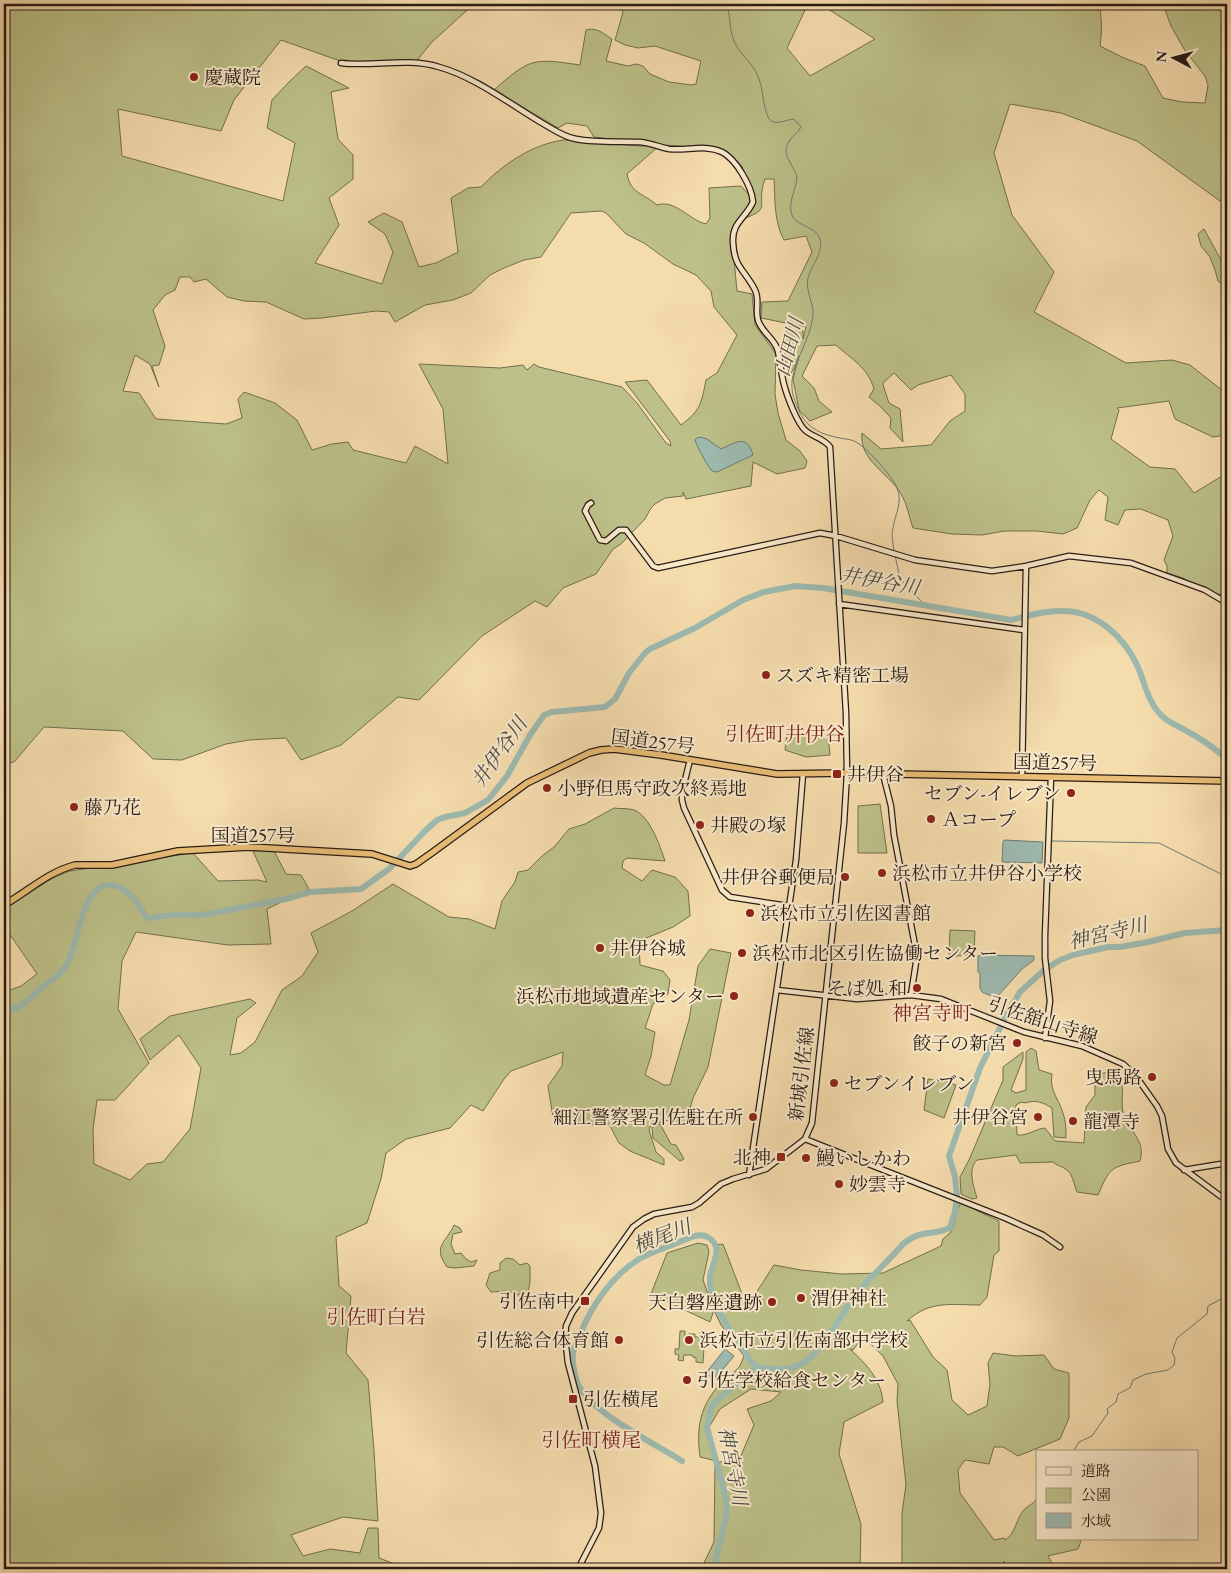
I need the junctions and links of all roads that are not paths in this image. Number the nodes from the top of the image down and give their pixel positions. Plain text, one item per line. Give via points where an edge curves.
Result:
1 (341, 62) dead end
2 (592, 504) dead end
3 (836, 536) junction
4 (1026, 566) junction
5 (839, 601) junction
6 (1227, 603) edge
7 (1024, 628) junction
8 (690, 760) junction
9 (847, 773) junction
10 (803, 774) junction
11 (883, 774) junction
12 (1022, 777) junction
13 (1051, 777) junction
14 (1227, 781) edge
15 (4, 905) edge
16 (788, 906) junction
17 (777, 990) junction
18 (911, 995) junction
19 (826, 996) junction
20 (1045, 1038) junction
21 (805, 1139) junction
22 (1227, 1163) edge
23 (1184, 1170) junction
24 (750, 1175) junction
25 (1227, 1201) edge
26 (1060, 1247) dead end
27 (578, 1569) edge

1 - 3 street, 新城引佐線 via 440,67 486,88 563,136 574,139 641,142 671,149 718,150 730,157 753,202 734,232 736,262 755,289 758,321 777,349 782,377 796,418 804,429 830,447
2 - 3 street via 585,511 600,540 606,541 619,530 626,530 653,566 658,568 814,533
3 - 4 street via 931,563 992,571
3 - 5 street, 新城引佐線
4 - 6 street via 1069,556 1131,563 1205,590
4 - 7 street
5 - 7 street
5 - 9 street, 新城引佐線
7 - 12 street
8 - 10 highway, 国道257号
8 - 15 highway, 国道257号 via 614,749 589,753 527,783 416,864 404,865 372,854 248,847 178,851 112,865 67,867
8 - 16 street via 682,800 722,890 730,897
9 - 10 highway, 国道257号
9 - 11 highway, 国道257号
9 - 19 street, 新城引佐線
10 - 16 street via 796,860
11 - 12 highway, 国道257号
11 - 18 street via 917,956
12 - 13 highway, 国道257号
13 - 14 highway, 国道257号
13 - 20 street via 1045,958 1050,1001
16 - 17 street
17 - 19 street, 引佐舘山寺線
17 - 24 street
18 - 19 street, 引佐舘山寺線 via 857,1000
18 - 20 street, 引佐舘山寺線 via 941,999
19 - 21 street, 新城引佐線 via 813,1112
20 - 23 street, 引佐舘山寺線 via 1092,1050 1123,1064 1135,1075 1157,1106 1168,1149
21 - 24 street, 新城引佐線 via 766,1168
21 - 26 street via 1043,1235
22 - 23 street
23 - 25 street, 引佐舘山寺線
24 - 27 street, 新城引佐線 via 720,1184 692,1207 654,1214 633,1227 566,1326 568,1363 596,1466 601,1514 599,1528

